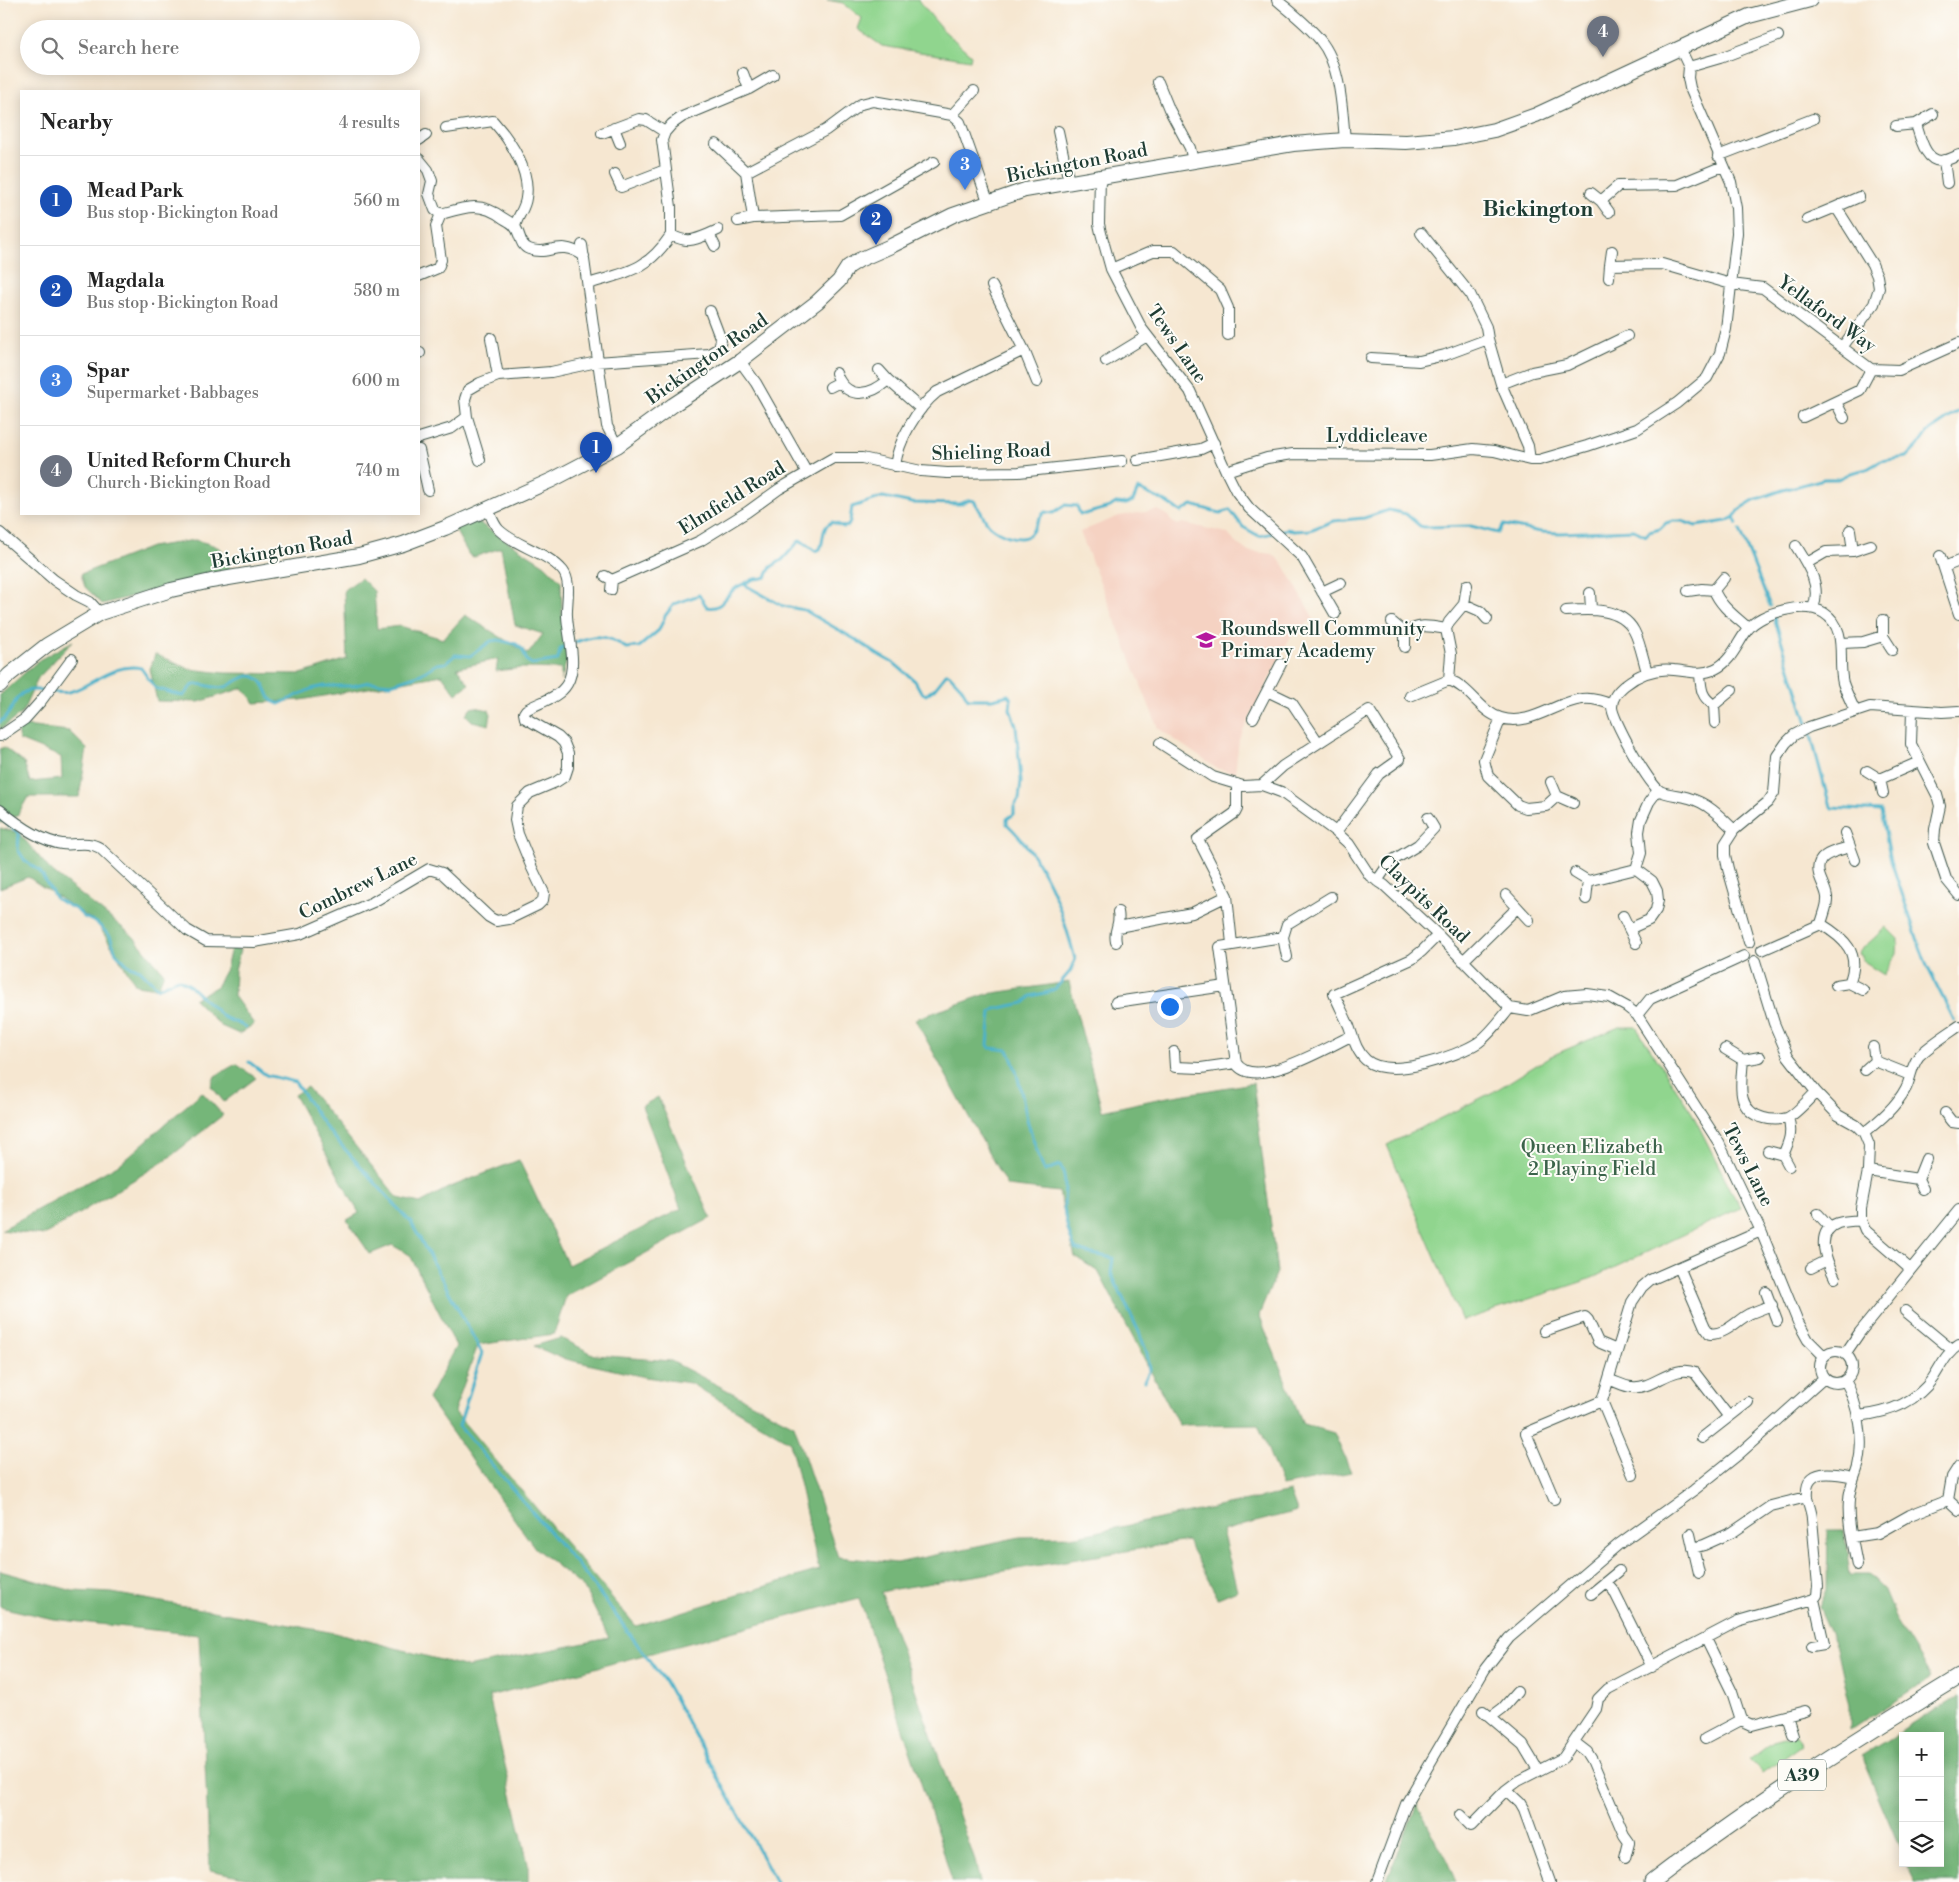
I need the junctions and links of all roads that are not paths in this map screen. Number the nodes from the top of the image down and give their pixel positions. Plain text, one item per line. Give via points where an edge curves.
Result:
1 (1277, 0) edge
2 (1810, 0) edge
3 (1778, 36) dead end
4 (1680, 48) junction
5 (1689, 67) junction
6 (743, 73) dead end
7 (773, 75) dead end
8 (1158, 82) dead end
9 (749, 89) junction
10 (974, 91) dead end
11 (1933, 114) dead end
12 (952, 115) junction
13 (1813, 119) dead end
14 (1916, 124) junction
15 (1896, 126) dead end
16 (446, 128) dead end
17 (614, 128) junction
18 (1058, 131) dead end
19 (665, 132) junction
20 (602, 133) dead end
21 (1345, 140) junction
22 (620, 143) dead end
23 (716, 144) dead end
24 (1959, 155) edge
25 (1718, 156) junction
26 (420, 160) edge
27 (1944, 160) junction
28 (1193, 161) junction
29 (934, 162) dead end
30 (1724, 166) junction
31 (665, 170) junction
32 (746, 172) junction
33 (615, 174) dead end
34 (1100, 176) junction
35 (1069, 182) junction
36 (1947, 183) dead end
37 (1591, 193) dead end
38 (1859, 197) dead end
39 (988, 201) junction
40 (1601, 201) junction
41 (1836, 208) junction
42 (1609, 212) dead end
43 (441, 214) junction
44 (753, 218) junction
45 (1807, 219) dead end
46 (738, 221) dead end
47 (515, 227) junction
48 (1422, 233) dead end
49 (671, 235) junction
50 (582, 244) dead end
51 (715, 246) dead end
52 (1612, 251) dead end
53 (584, 256) junction
54 (1610, 266) junction
55 (1112, 269) junction
56 (420, 276) edge
57 (1609, 278) dead end
58 (588, 284) junction
59 (1731, 284) junction
60 (992, 286) dead end
61 (710, 311) dead end
62 (1228, 335) dead end
63 (1147, 336) junction
64 (1627, 336) dead end
65 (491, 338) dead end
66 (1488, 339) junction
67 (1959, 343) edge
68 (1843, 346) junction
69 (1024, 350) junction
70 (1371, 358) dead end
71 (740, 360) junction
72 (1106, 361) dead end
73 (597, 362) junction
74 (1871, 368) junction
75 (879, 370) dead end
76 (498, 376) junction
77 (888, 380) junction
78 (1037, 382) dead end
79 (1501, 384) junction
80 (830, 388) dead end
81 (1836, 402) junction
82 (921, 409) junction
83 (467, 417) junction
84 (1803, 417) dead end
85 (1844, 418) dead end
86 (420, 438) edge
87 (1214, 443) junction
88 (617, 446) junction
89 (420, 454) edge
90 (480, 460) dead end
91 (1137, 460) dead end
92 (1530, 460) junction
93 (1122, 461) dead end
94 (895, 466) junction
95 (1226, 470) junction
96 (807, 472) junction
97 (428, 490) dead end
98 (488, 509) junction
99 (1850, 530) dead end
100 (0, 533) edge
101 (1871, 545) dead end
102 (1796, 546) dead end
103 (1853, 550) junction
104 (1940, 556) dead end
105 (1959, 562) edge
106 (1807, 563) junction
107 (1944, 568) junction
108 (1724, 578) dead end
109 (609, 582) dead end
110 (1341, 583) dead end
111 (1468, 585) dead end
112 (1714, 590) junction
113 (1688, 591) dead end
114 (1322, 592) junction
115 (1590, 593) dead end
116 (1464, 604) junction
117 (1813, 608) junction
118 (1591, 609) junction
119 (1566, 611) dead end
120 (100, 613) junction
121 (1335, 614) dead end
122 (1959, 614) edge
123 (1487, 619) dead end
124 (1883, 620) dead end
125 (1392, 622) dead end
126 (1748, 628) junction
127 (1446, 629) junction
128 (1405, 632) junction
129 (1883, 636) junction
130 (1842, 643) junction
131 (1404, 647) dead end
132 (1892, 650) dead end
133 (72, 659) dead end
134 (1281, 664) dead end
135 (1647, 672) junction
136 (1700, 674) junction
137 (1449, 680) junction
138 (0, 685) edge
139 (1732, 690) dead end
140 (1268, 691) junction
141 (1410, 696) dead end
142 (1612, 705) junction
143 (1714, 705) junction
144 (1855, 711) junction
145 (1912, 711) junction
146 (1959, 711) edge
147 (1253, 718) dead end
148 (1501, 718) junction
149 (1715, 724) dead end
150 (0, 736) edge
151 (1318, 742) junction
152 (1160, 743) dead end
153 (1919, 762) junction
154 (1866, 771) dead end
155 (1880, 780) junction
156 (1551, 782) dead end
157 (1237, 784) junction
158 (1262, 784) junction
159 (1658, 790) junction
160 (1883, 793) dead end
161 (1557, 796) junction
162 (1573, 803) dead end
163 (0, 810) edge
164 (1428, 818) dead end
165 (1734, 830) junction
166 (1336, 832) junction
167 (1845, 833) dead end
168 (1850, 847) junction
169 (1855, 860) dead end
170 (1636, 869) junction
171 (1575, 873) dead end
172 (1377, 881) junction
173 (1588, 881) junction
174 (1506, 895) dead end
175 (1959, 895) edge
176 (1227, 896) junction
177 (1332, 897) dead end
178 (1586, 899) dead end
179 (1518, 908) junction
180 (1118, 912) dead end
181 (1623, 916) dead end
182 (1529, 920) dead end
183 (1821, 924) junction
184 (1118, 926) junction
185 (1629, 929) junction
186 (1438, 935) junction
187 (1283, 937) junction
188 (1116, 942) dead end
189 (1750, 942) junction
190 (1636, 943) dead end
191 (1232, 944) junction
192 (1762, 950) junction
193 (1744, 956) junction
194 (1287, 957) dead end
195 (1755, 960) junction
196 (1464, 961) junction
197 (1849, 983) junction
198 (1836, 984) dead end
199 (1224, 986) junction
200 (1862, 990) dead end
201 (1116, 1002) dead end
202 (1510, 1008) junction
203 (1637, 1016) junction
204 (1959, 1026) edge
205 (1352, 1036) junction
206 (1873, 1047) dead end
207 (1725, 1049) dead end
208 (1174, 1052) dead end
209 (1760, 1056) dead end
210 (1743, 1060) junction
211 (1875, 1061) junction
212 (1236, 1063) junction
213 (1865, 1070) dead end
214 (1910, 1075) junction
215 (1816, 1092) junction
216 (1945, 1113) dead end
217 (1788, 1118) junction
218 (1959, 1123) edge
219 (1864, 1133) junction
220 (1768, 1151) dead end
221 (1782, 1156) junction
222 (1926, 1159) dead end
223 (1789, 1166) dead end
224 (1868, 1172) junction
225 (1959, 1210) edge
226 (1818, 1214) dead end
227 (1861, 1220) junction
228 (1830, 1227) junction
229 (1761, 1231) junction
230 (1826, 1260) junction
231 (1679, 1267) junction
232 (1811, 1268) dead end
233 (1910, 1269) junction
234 (1835, 1278) dead end
235 (1766, 1292) dead end
236 (1772, 1305) junction
237 (1905, 1311) dead end
238 (1777, 1321) dead end
239 (1544, 1331) dead end
240 (1955, 1347) edge
241 (1618, 1350) junction
242 (1845, 1354) junction
243 (1824, 1356) junction
244 (1824, 1378) junction
245 (1610, 1380) junction
246 (1845, 1380) junction
247 (1602, 1401) junction
248 (1748, 1402) dead end
249 (1858, 1416) junction
250 (1729, 1417) junction
251 (1702, 1438) dead end
252 (1959, 1466) edge
253 (1633, 1475) dead end
254 (1854, 1477) junction
255 (1807, 1497) junction
256 (1554, 1499) dead end
257 (1948, 1500) junction
258 (1959, 1510) edge
259 (1690, 1534) dead end
260 (1852, 1537) junction
261 (1693, 1548) junction
262 (1858, 1564) dead end
263 (1620, 1571) dead end
264 (1699, 1573) dead end
265 (1606, 1582) junction
266 (1591, 1594) dead end
267 (1814, 1599) junction
268 (1706, 1639) junction
269 (1812, 1646) dead end
270 (1652, 1667) junction
271 (1959, 1677) edge
272 (1517, 1692) dead end
273 (1804, 1711) dead end
274 (1787, 1716) junction
275 (1741, 1720) junction
276 (1793, 1734) dead end
277 (1705, 1739) dead end
278 (1574, 1742) junction
279 (1538, 1770) junction
280 (1506, 1790) junction
281 (1460, 1815) dead end
282 (1625, 1858) dead end
283 (1378, 1882) edge
284 (1550, 1882) edge
285 (1652, 1882) edge

1 - 21 street via 1321,41 1332,62 1340,92
2 - 4 main road, Bickington Road via 1749,16
3 - 5 street
4 - 5 street, Lyddicleave
4 - 21 main road, Bickington Road via 1536,115 1494,130 1454,138 1406,142
5 - 25 street, Lyddicleave via 1690,88
6 - 9 street
7 - 9 street
8 - 28 street via 1190,148
9 - 19 street via 682,117
10 - 12 street
11 - 14 street
12 - 32 street via 873,101 861,104 826,130
12 - 39 street via 960,122
13 - 25 street
14 - 15 street
14 - 27 street via 1928,155 1935,160
16 - 47 street via 493,121 514,147 527,196
17 - 19 street via 639,119
17 - 20 street
17 - 22 street
18 - 35 street
19 - 31 street via 662,140
21 - 28 main road, Bickington Road via 1293,144
23 - 32 street
24 - 27 street
25 - 30 street, Lyddicleave
26 - 43 street via 432,181 429,194 435,210
27 - 36 street
28 - 34 main road, Bickington Road
29 - 44 street via 840,215
30 - 40 street via 1676,185 1618,186
30 - 59 street, Lyddicleave via 1736,208 1737,233
31 - 33 street via 622,187
31 - 49 street via 671,207
32 - 44 street
34 - 35 main road, Bickington Road
34 - 55 street, Tews Lane via 1099,224
35 - 39 main road, Bickington Road
37 - 40 street
38 - 41 street
39 - 71 main road, Bickington Road via 848,267 839,281 817,302
40 - 42 street
41 - 45 street
41 - 68 street via 1872,264 1879,288 1874,304
43 - 47 street via 477,206 492,209
43 - 56 street via 436,226 441,260 438,268
44 - 46 street
47 - 53 street via 528,249 573,248
48 - 66 street via 1470,294 1486,327
49 - 51 street via 683,241 713,232
49 - 58 street via 660,252 648,262 630,272
50 - 53 street
52 - 54 street
53 - 58 street
54 - 57 street
54 - 59 street, Yellaford Way via 1662,264
55 - 62 street via 1153,251 1174,251 1220,290 1228,308
55 - 63 street, Tews Lane
58 - 73 street
59 - 68 street, Yellaford Way via 1763,288
59 - 92 street, Lyddicleave via 1720,353 1707,378 1677,404 1637,429 1539,460
60 - 69 street
61 - 73 street via 721,340 719,348 709,354
63 - 72 street
63 - 87 street, Tews Lane via 1190,391
64 - 79 street via 1566,365 1532,372
65 - 76 street
66 - 70 street via 1445,355 1418,360
66 - 79 street
67 - 74 street via 1898,370
68 - 74 street, Yellaford Way
69 - 78 street
69 - 82 street via 937,392
71 - 88 main road, Bickington Road
71 - 96 street, Elmfield Road
73 - 76 street via 551,372
73 - 88 street via 607,426
74 - 81 street via 1860,390
75 - 77 street
76 - 83 street via 468,390 465,399
77 - 80 street via 879,389 865,393 846,389 838,378
77 - 82 street
79 - 92 street via 1528,446
81 - 84 street
81 - 85 street
82 - 94 street via 896,452
83 - 86 street via 452,428
83 - 90 street
87 - 91 street via 1201,449
87 - 95 street, Tews Lane
88 - 98 main road, Bickington Road
89 - 97 street
92 - 95 street, Lyddicleave via 1473,449 1430,455 1293,454
93 - 94 street, Shieling Road via 1018,472 947,473
94 - 96 street, Shieling Road via 844,457 833,458
95 - 114 street, Tews Lane via 1249,508 1302,557
96 - 109 street, Elmfield Road via 700,541
98 - 120 main road, Bickington Road via 404,544 359,556 170,590
98 - 163 street, Combrew Lane via 498,528 550,561 563,572 566,580 572,659 570,677 557,694 524,713 525,718 558,737 568,753 565,776 530,793 517,806 518,834 544,892 544,900 538,905 509,919 496,921 442,872 429,869 373,902 300,934 254,942 206,942 187,930 100,848 89,843 54,842 15,822
99 - 103 street
100 - 120 street via 54,580 90,602
101 - 103 street
102 - 106 street
103 - 106 street via 1826,552
104 - 107 street
105 - 107 street
106 - 117 street via 1817,590
107 - 122 street
108 - 112 street
110 - 114 street
111 - 116 street
112 - 113 street
112 - 126 street via 1717,599
114 - 121 street, Tews Lane
115 - 118 street
116 - 123 street
116 - 127 street
117 - 126 street via 1799,608 1764,617
117 - 130 street via 1832,620
118 - 119 street
118 - 135 street via 1620,616 1634,630
120 - 138 main road, Bickington Road via 47,646
124 - 129 street
125 - 128 street
126 - 136 street via 1725,663
127 - 128 street via 1414,626
127 - 137 street via 1451,654
128 - 131 street
129 - 130 street via 1864,642
129 - 132 street
130 - 144 street via 1843,683
133 - 150 street via 25,719
134 - 140 street
135 - 136 street via 1674,670
135 - 142 street via 1616,693
136 - 143 street via 1705,700
137 - 141 street
137 - 148 street via 1458,683 1482,706
139 - 143 street
140 - 147 street
140 - 151 street via 1292,703
142 - 148 street via 1584,698 1521,720
142 - 159 street via 1616,722
143 - 149 street
144 - 145 street via 1870,707
144 - 165 street via 1794,735 1777,756 1774,793 1768,802
145 - 146 street
145 - 153 street via 1912,744
148 - 161 street via 1484,760 1488,776 1518,805 1526,808 1546,806
151 - 158 street
151 - 166 street via 1368,710 1400,759 1379,774
152 - 157 street, Claypits Road via 1213,777
153 - 155 street
153 - 175 street via 1940,806 1935,829 1936,848 1946,879
154 - 155 street
155 - 160 street
156 - 161 street
157 - 158 street, Claypits Road
157 - 176 street via 1235,813 1198,839
158 - 166 street, Claypits Road via 1281,792
159 - 165 street via 1698,800
159 - 170 street via 1641,820 1641,852
161 - 162 street
164 - 172 street via 1434,828 1418,845 1390,862
165 - 189 street via 1725,844 1725,855
166 - 172 street, Claypits Road
167 - 168 street
168 - 169 street
168 - 183 street via 1822,858 1818,866 1827,897
170 - 173 street
170 - 185 street via 1652,881 1658,900 1649,920
171 - 173 street
172 - 186 street, Claypits Road
173 - 178 street
174 - 179 street
176 - 184 street via 1192,913
176 - 191 street
177 - 187 street via 1287,924
179 - 182 street
179 - 196 street
180 - 184 street
181 - 185 street
183 - 192 street
183 - 197 street via 1843,939 1849,948 1854,967
184 - 188 street via 1114,933
185 - 190 street
186 - 196 street, Claypits Road
186 - 205 street via 1412,959 1334,994
187 - 191 street
187 - 194 street
189 - 192 street
189 - 193 street via 1744,947
191 - 199 street via 1220,947
192 - 195 street
193 - 195 street
193 - 203 street via 1650,998
195 - 215 street via 1788,1056
196 - 202 street, Claypits Road
197 - 198 street
197 - 200 street
199 - 201 street
199 - 212 street
202 - 203 street, Tews Lane via 1528,1011 1564,996 1598,995 1620,1002
202 - 205 street via 1478,1042 1428,1064 1390,1068 1374,1065 1360,1053
203 - 229 street, Tews Lane via 1718,1142
204 - 214 street via 1920,1056
205 - 212 street via 1274,1070 1243,1071
206 - 211 street
207 - 210 street
208 - 212 street via 1174,1067 1201,1068
209 - 210 street
210 - 217 street via 1740,1090 1743,1103 1760,1118
211 - 213 street
211 - 214 street
214 - 219 street via 1900,1100
215 - 217 street
215 - 219 street via 1838,1115
216 - 218 street via 1952,1122
217 - 221 street via 1792,1129
219 - 224 street via 1869,1144
220 - 221 street
221 - 223 street
222 - 224 street via 1920,1184
224 - 227 street
225 - 233 street
226 - 228 street
227 - 228 street
227 - 233 street via 1865,1230
228 - 230 street via 1824,1238
229 - 231 street
229 - 243 street, Tews Lane via 1798,1322 1808,1340
230 - 232 street
230 - 234 street
231 - 236 street via 1710,1334 1733,1327 1748,1315
231 - 241 street via 1650,1280 1636,1294
233 - 242 street
235 - 236 street
236 - 238 street
237 - 240 street
239 - 241 street via 1585,1317 1598,1342
240 - 249 street via 1924,1388 1900,1406 1878,1414
241 - 245 street
242 - 243 street via 1835,1351
242 - 246 street via 1852,1370
243 - 244 street via 1820,1365
244 - 246 street via 1833,1383
244 - 283 street via 1739,1454 1619,1544 1510,1638 1485,1669 1406,1804
245 - 247 street
245 - 250 street via 1633,1388 1678,1371 1690,1370
246 - 249 street
247 - 253 street
247 - 256 street via 1526,1433
248 - 250 street
249 - 254 street via 1860,1452
250 - 251 street
252 - 257 street via 1952,1477
254 - 255 street via 1827,1472 1819,1474 1810,1482
254 - 260 street via 1849,1498
255 - 261 street via 1771,1506 1733,1532
255 - 267 street via 1812,1515 1818,1586
257 - 258 street
257 - 260 street via 1910,1515 1878,1533
259 - 261 street
260 - 262 street
261 - 264 street
263 - 265 street
265 - 266 street
265 - 270 street via 1614,1591
267 - 268 street via 1738,1622
267 - 269 street via 1824,1644
268 - 270 street
268 - 275 street via 1732,1692
270 - 278 street via 1608,1689 1598,1699 1596,1709
271 - 285 highway, A39 via 1802,1775
272 - 279 street via 1503,1708 1487,1714 1523,1745
273 - 274 street
274 - 275 street via 1752,1725
274 - 276 street
275 - 277 street
278 - 279 street via 1563,1758
278 - 282 street via 1592,1760 1629,1842
279 - 280 street
280 - 281 street via 1471,1826
280 - 284 street via 1524,1810

